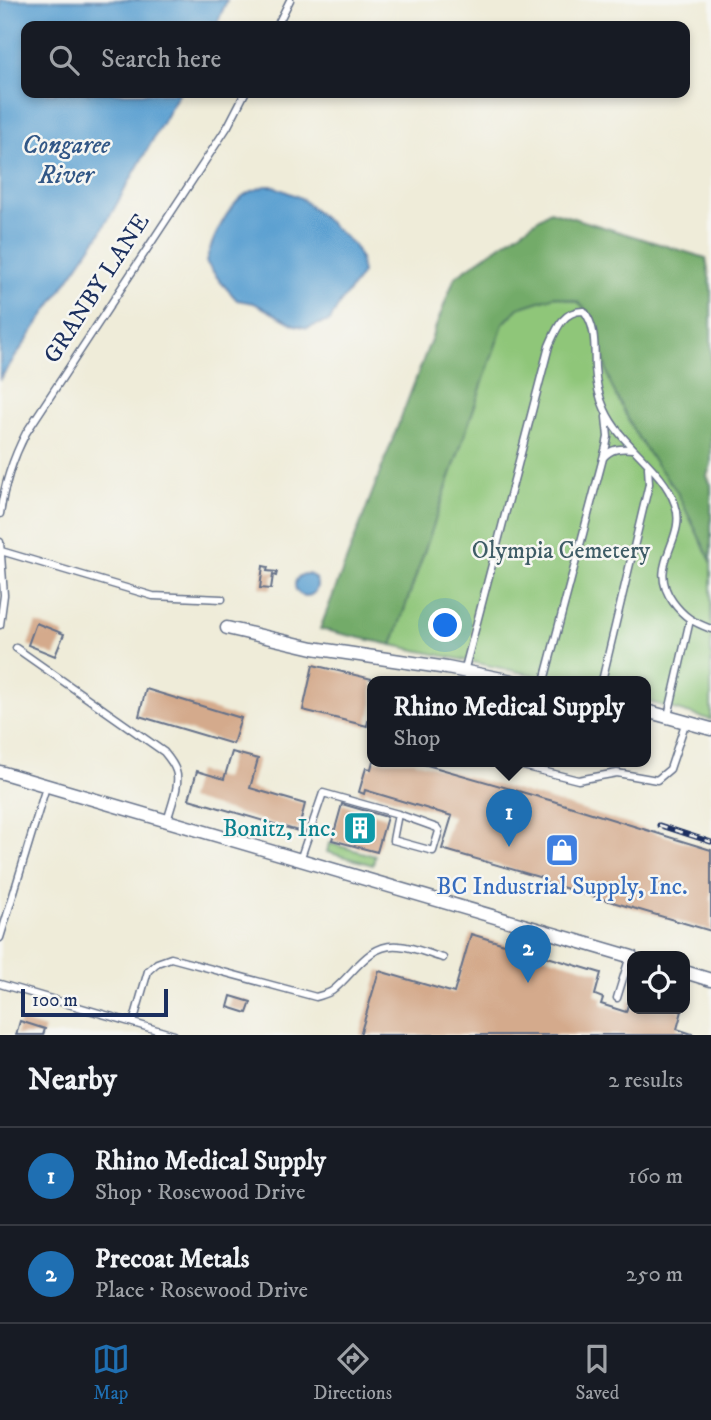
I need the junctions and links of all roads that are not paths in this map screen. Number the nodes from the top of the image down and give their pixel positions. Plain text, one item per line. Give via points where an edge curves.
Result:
1 (290, 0) edge
2 (280, 21) edge
3 (242, 98) edge
4 (605, 411) junction
5 (633, 449) junction
6 (602, 459) junction
7 (648, 465) junction
8 (658, 476) junction
9 (649, 482) junction
10 (0, 514) edge
11 (0, 542) edge
12 (1, 551) edge
13 (222, 599) dead end
14 (690, 620) junction
15 (0, 625) edge
16 (227, 628) dead end
17 (711, 629) edge
18 (16, 648) dead end
19 (460, 675) edge
20 (545, 676) edge
21 (603, 676) edge
22 (651, 711) edge
23 (668, 716) junction
24 (686, 721) junction
25 (711, 729) edge
26 (527, 767) edge
27 (0, 772) edge
28 (46, 787) junction
29 (398, 814) junction
30 (167, 822) junction
31 (300, 860) junction
32 (0, 938) edge
33 (627, 956) edge
34 (443, 958) dead end
35 (627, 969) edge
36 (690, 973) edge
37 (711, 979) edge
38 (0, 984) edge
39 (617, 998) dead end
40 (133, 1023) junction
41 (174, 1035) edge

1 - 2 lane
3 - 10 lane, GRANBY LANE via 228,126 26,433 6,479
4 - 5 lane
4 - 6 lane via 608,437
4 - 19 lane via 597,387 589,317 584,311 569,314 560,321 549,346
5 - 6 lane via 615,450
5 - 7 lane
6 - 20 lane
7 - 8 lane
7 - 9 lane
8 - 9 lane
8 - 14 lane via 678,515 663,583
9 - 21 lane
11 - 12 lane
12 - 13 lane via 153,596
12 - 15 lane via 4,595
14 - 17 lane
14 - 23 lane
16 - 19 street
18 - 30 lane via 164,752 178,780
22 - 23 street
23 - 24 street
24 - 25 street
24 - 26 lane via 670,769 657,780 617,773 578,780
27 - 28 street
28 - 30 street
28 - 32 lane
29 - 29 lane via 438,829 433,851 393,840
29 - 31 lane via 324,793
30 - 31 street
31 - 33 street
34 - 40 lane via 398,945 377,950 330,993 316,997 171,958 148,971
35 - 39 lane
36 - 37 street
38 - 40 lane
40 - 41 lane

